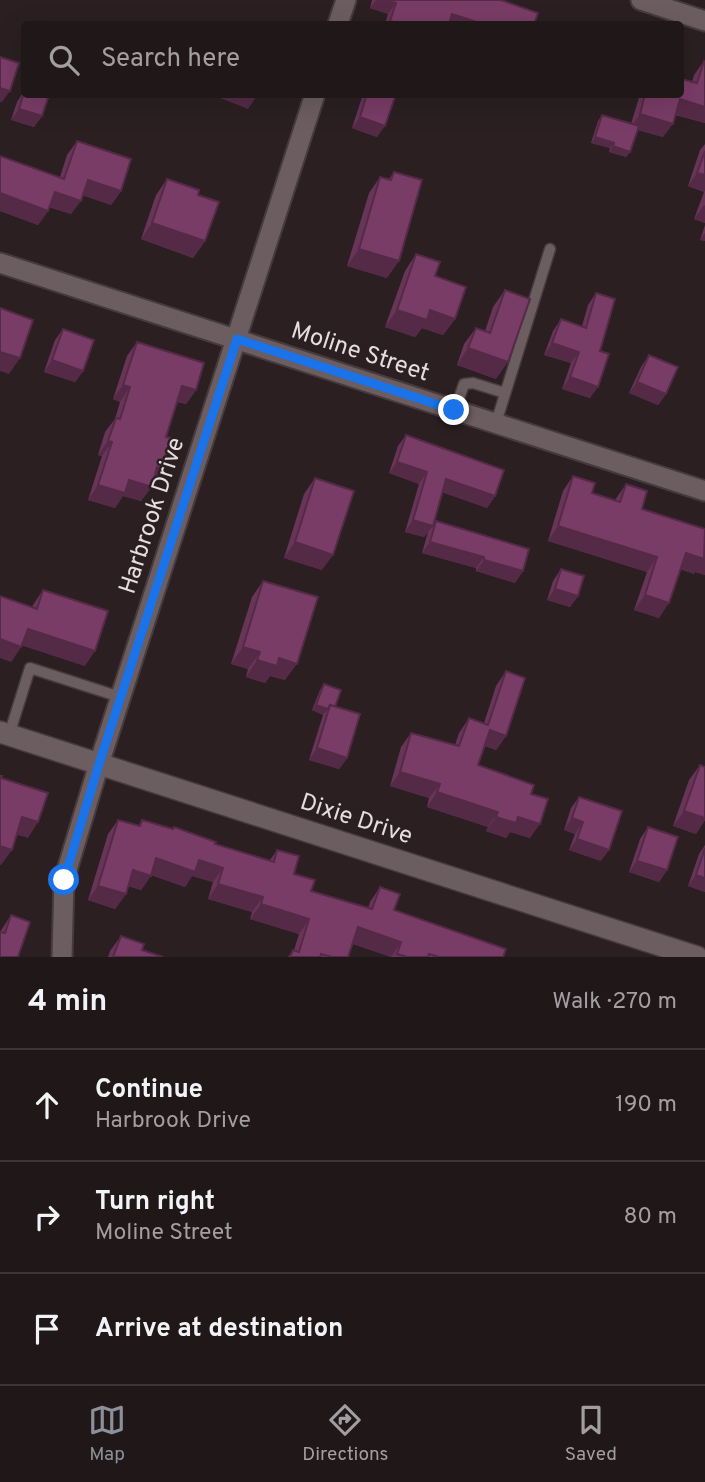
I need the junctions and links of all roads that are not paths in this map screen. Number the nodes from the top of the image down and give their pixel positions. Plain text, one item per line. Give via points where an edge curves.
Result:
1 (346, 0) edge
2 (641, 0) edge
3 (339, 21) edge
4 (705, 21) edge
5 (314, 98) edge
6 (550, 249) dead end
7 (0, 263) edge
8 (237, 339) junction
9 (505, 393) junction
10 (454, 410) junction
11 (496, 423) junction
12 (705, 491) edge
13 (120, 698) junction
14 (4, 733) edge
15 (99, 764) junction
16 (62, 957) edge
17 (697, 957) edge

1 - 3 street
2 - 4 street
5 - 8 street, Harbrook Drive
6 - 9 lane
7 - 8 street, Moline Street
8 - 10 street, Moline Street
8 - 13 street, Harbrook Drive
9 - 10 lane via 464,384
9 - 11 lane
10 - 11 street, Moline Street
11 - 12 street, Moline Street
13 - 14 lane via 30,668
13 - 15 street, Harbrook Drive
14 - 15 street, Dixie Drive
15 - 16 street, Harbrook Drive via 64,880
15 - 17 street, Dixie Drive

